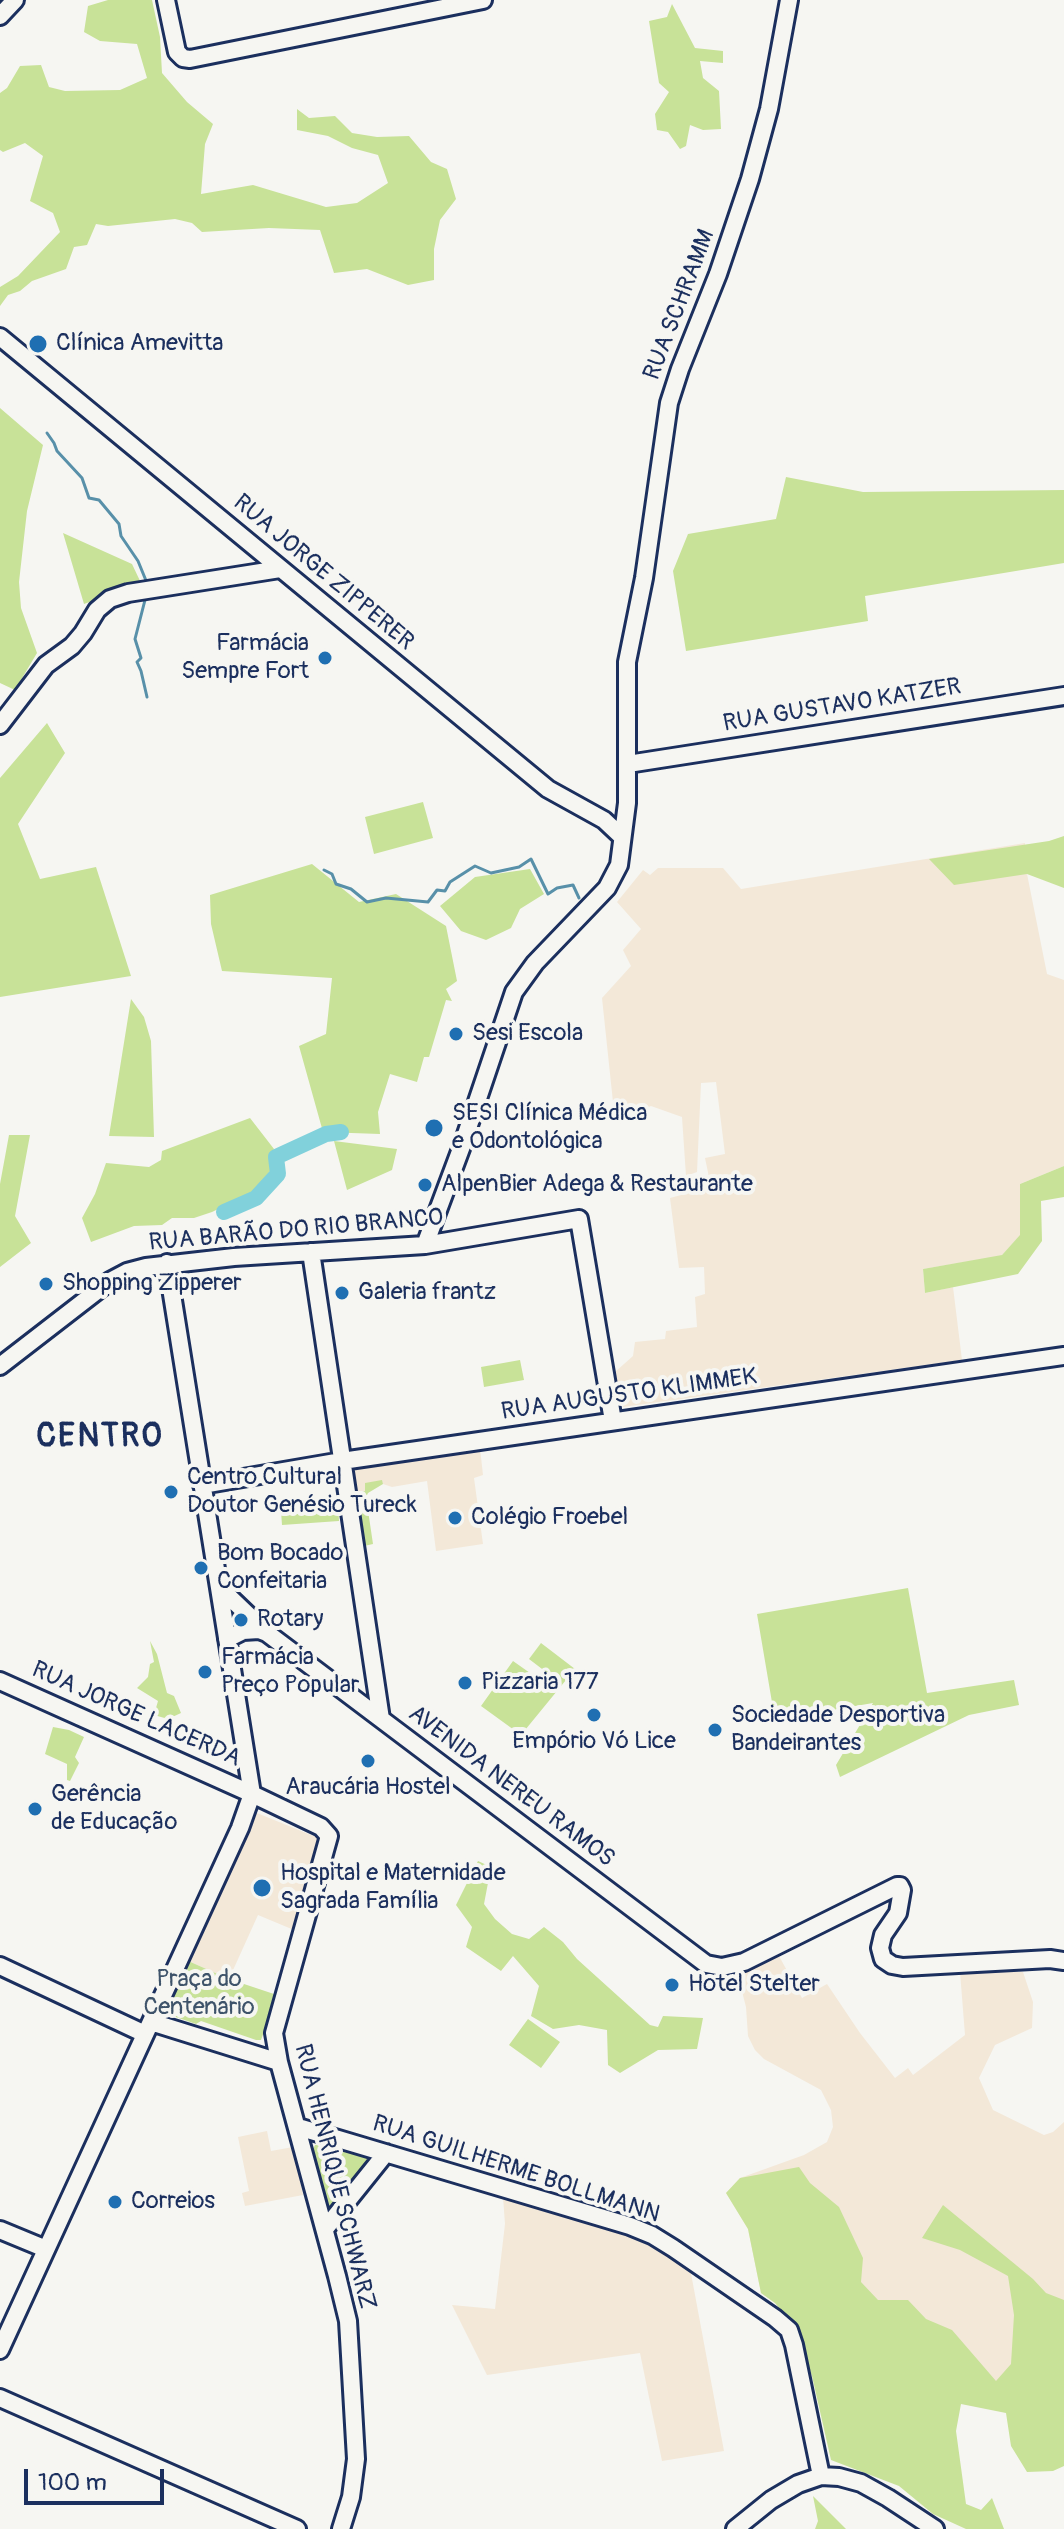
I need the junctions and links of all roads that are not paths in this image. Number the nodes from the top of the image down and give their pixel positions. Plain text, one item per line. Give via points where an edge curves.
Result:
1 (15, 0) edge
2 (166, 0) edge
3 (483, 0) edge
4 (789, 0) edge
5 (0, 16) edge
6 (0, 337) edge
7 (280, 569) junction
8 (1064, 696) edge
9 (0, 725) edge
10 (628, 764) junction
11 (621, 836) junction
12 (425, 1245) junction
13 (311, 1252) junction
14 (167, 1263) junction
15 (1064, 1356) edge
16 (0, 1366) edge
17 (613, 1421) junction
18 (342, 1461) junction
19 (202, 1485) junction
20 (219, 1587) junction
21 (267, 1633) junction
22 (227, 1639) junction
23 (0, 1681) edge
24 (381, 1719) junction
25 (252, 1794) junction
26 (1064, 1961) edge
27 (0, 1966) edge
28 (148, 2028) junction
29 (279, 2062) junction
30 (298, 2127) junction
31 (386, 2153) junction
32 (325, 2229) junction
33 (0, 2230) edge
34 (46, 2249) junction
35 (0, 2350) edge
36 (0, 2398) edge
37 (821, 2476) junction
38 (297, 2529) edge
39 (341, 2529) edge
40 (735, 2529) edge
41 (935, 2529) edge

1 - 5 street
2 - 3 street via 177,52 190,59
4 - 10 street, RUA SCHRAMM via 750,179 669,403 626,670
6 - 7 street, RUA JORGE ZIPPERER
7 - 9 street via 110,599 72,646 46,665
7 - 11 street, RUA JORGE ZIPPERER via 548,789 604,820
8 - 10 street, RUA GUSTAVO KATZER
10 - 11 street, RUA SCHRAMM
11 - 12 street, RUA SCHRAMM via 619,865 607,888 514,992
12 - 13 street, RUA BARÃO DO RIO BRANCO
12 - 17 street, RUA BARÃO DO RIO BRANCO via 579,1219
13 - 14 street, RUA BARÃO DO RIO BRANCO
13 - 18 street
14 - 16 street, RUA BARÃO DO RIO BRANCO via 110,1281
14 - 19 street
15 - 17 street, RUA AUGUSTO KLIMMEK
17 - 18 street, RUA AUGUSTO KLIMMEK
18 - 19 street, RUA AUGUSTO KLIMMEK
18 - 24 street
19 - 20 street
20 - 21 street, AVENIDA NEREU RAMOS
20 - 22 street
21 - 22 street via 243,1631
21 - 24 street, AVENIDA NEREU RAMOS
22 - 25 street
23 - 25 street, RUA JORGE LACERDA
24 - 26 street, AVENIDA NEREU RAMOS via 699,1960 715,1966 744,1962 897,1886 902,1890 898,1913 880,1948 892,1965
25 - 28 street
25 - 29 street, RUA HENRIQUE SCHWARZ via 321,1827 329,1836 275,2024
27 - 28 street
28 - 29 street
28 - 34 street
29 - 30 street, RUA HENRIQUE SCHWARZ
30 - 31 street, RUA GUILHERME BOLLMANN
30 - 32 street, RUA HENRIQUE SCHWARZ
31 - 32 street
31 - 37 street, RUA GUILHERME BOLLMANN via 652,2235 789,2330
32 - 39 street, RUA HENRIQUE SCHWARZ via 346,2311 351,2369 355,2470
33 - 34 street
34 - 35 street
36 - 38 street
37 - 40 street via 771,2500
37 - 41 street via 869,2487

